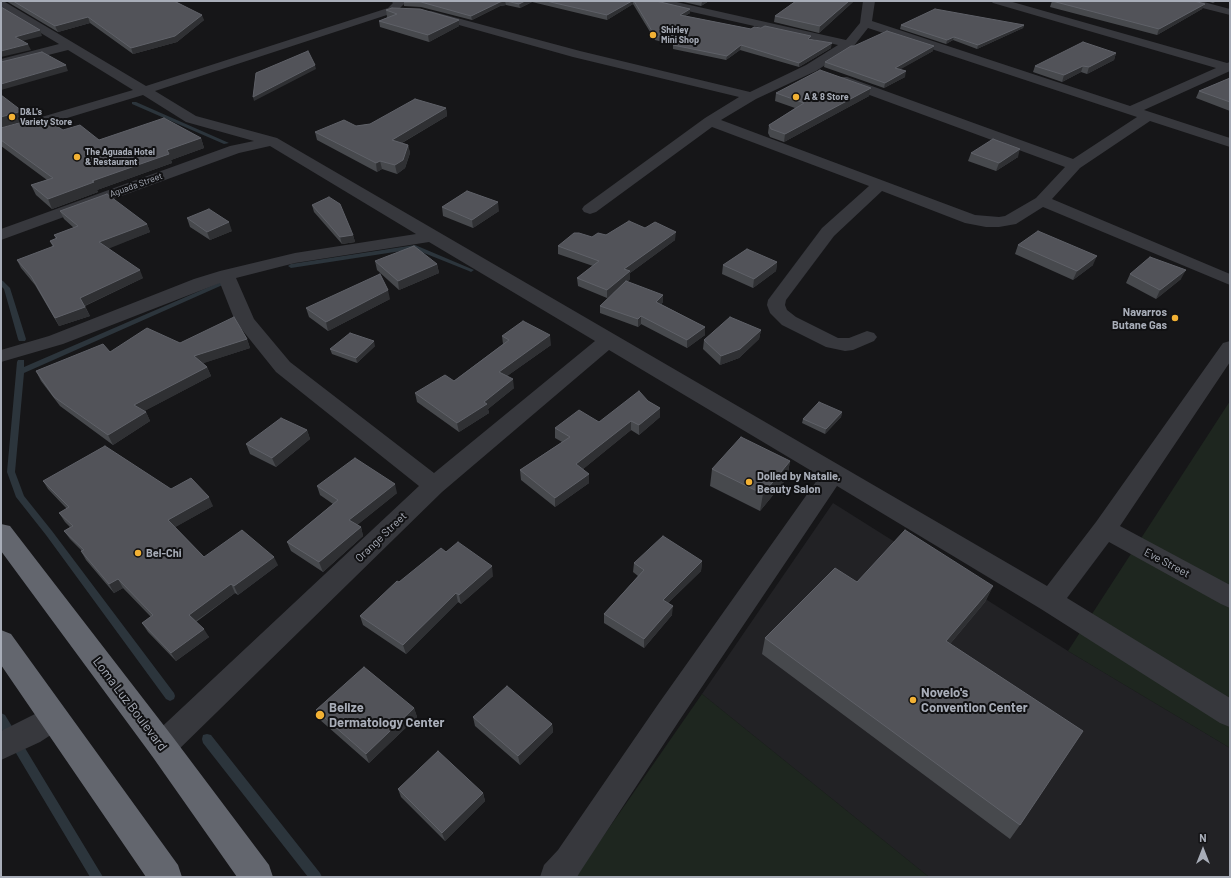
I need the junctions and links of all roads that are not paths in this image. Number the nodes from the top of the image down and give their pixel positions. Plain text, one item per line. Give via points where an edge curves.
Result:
1 (657, 1) edge
2 (869, 1) edge
3 (997, 1) edge
4 (1187, 1) edge
5 (1, 4) edge
6 (394, 6) edge
7 (406, 11) edge
8 (421, 11) edge
9 (1230, 12) edge
10 (866, 23) junction
11 (849, 44) junction
12 (68, 46) junction
13 (1, 63) edge
14 (1228, 67) edge
15 (811, 68) junction
16 (143, 92) junction
17 (751, 96) junction
18 (1132, 110) junction
19 (1147, 116) junction
20 (710, 121) junction
21 (1, 134) edge
22 (272, 141) junction
23 (1230, 143) edge
24 (1075, 166) junction
25 (880, 184) junction
26 (1042, 201) junction
27 (590, 209) dead end
28 (1, 235) edge
29 (433, 236) junction
30 (226, 276) junction
31 (1230, 280) edge
32 (867, 337) dead end
33 (609, 340) junction
34 (1230, 347) edge
35 (1, 356) edge
36 (834, 473) junction
37 (434, 486) junction
38 (1104, 529) junction
39 (1, 533) edge
40 (1230, 597) edge
41 (1050, 601) junction
42 (1, 642) edge
43 (1230, 714) edge
44 (53, 718) junction
45 (1, 746) edge
46 (162, 746) junction
47 (166, 877) edge
48 (256, 877) edge
49 (556, 877) edge

1 - 11 street
2 - 10 street
3 - 14 street
4 - 9 street
5 - 12 street
6 - 7 street
6 - 16 street
8 - 17 street via 577,54
10 - 11 street
10 - 18 street
11 - 15 street
12 - 13 street
12 - 16 street
14 - 18 street
15 - 17 street
15 - 24 street
16 - 21 street
16 - 22 street via 191,119
17 - 20 street
18 - 19 street
19 - 23 street
19 - 24 street
20 - 25 street
20 - 27 street
22 - 28 street, Aguada Street via 235,149
22 - 29 street
24 - 26 street
25 - 26 street via 971,219 986,222 1010,220
25 - 32 street via 828,232 777,300 776,305 779,313 788,320 832,343 853,344
26 - 31 street
29 - 30 street via 295,258
29 - 33 street
30 - 35 street via 200,283 56,340
30 - 37 street via 245,321 283,367
33 - 36 street
33 - 37 street, Orange Street
34 - 38 street
36 - 41 street
36 - 49 street
37 - 46 street, Orange Street
38 - 40 street, Eve Street
38 - 41 street
39 - 46 highway, Loma Luz Boulevard
41 - 43 street
42 - 44 highway
44 - 45 street
44 - 47 highway
46 - 48 highway, Loma Luz Boulevard

